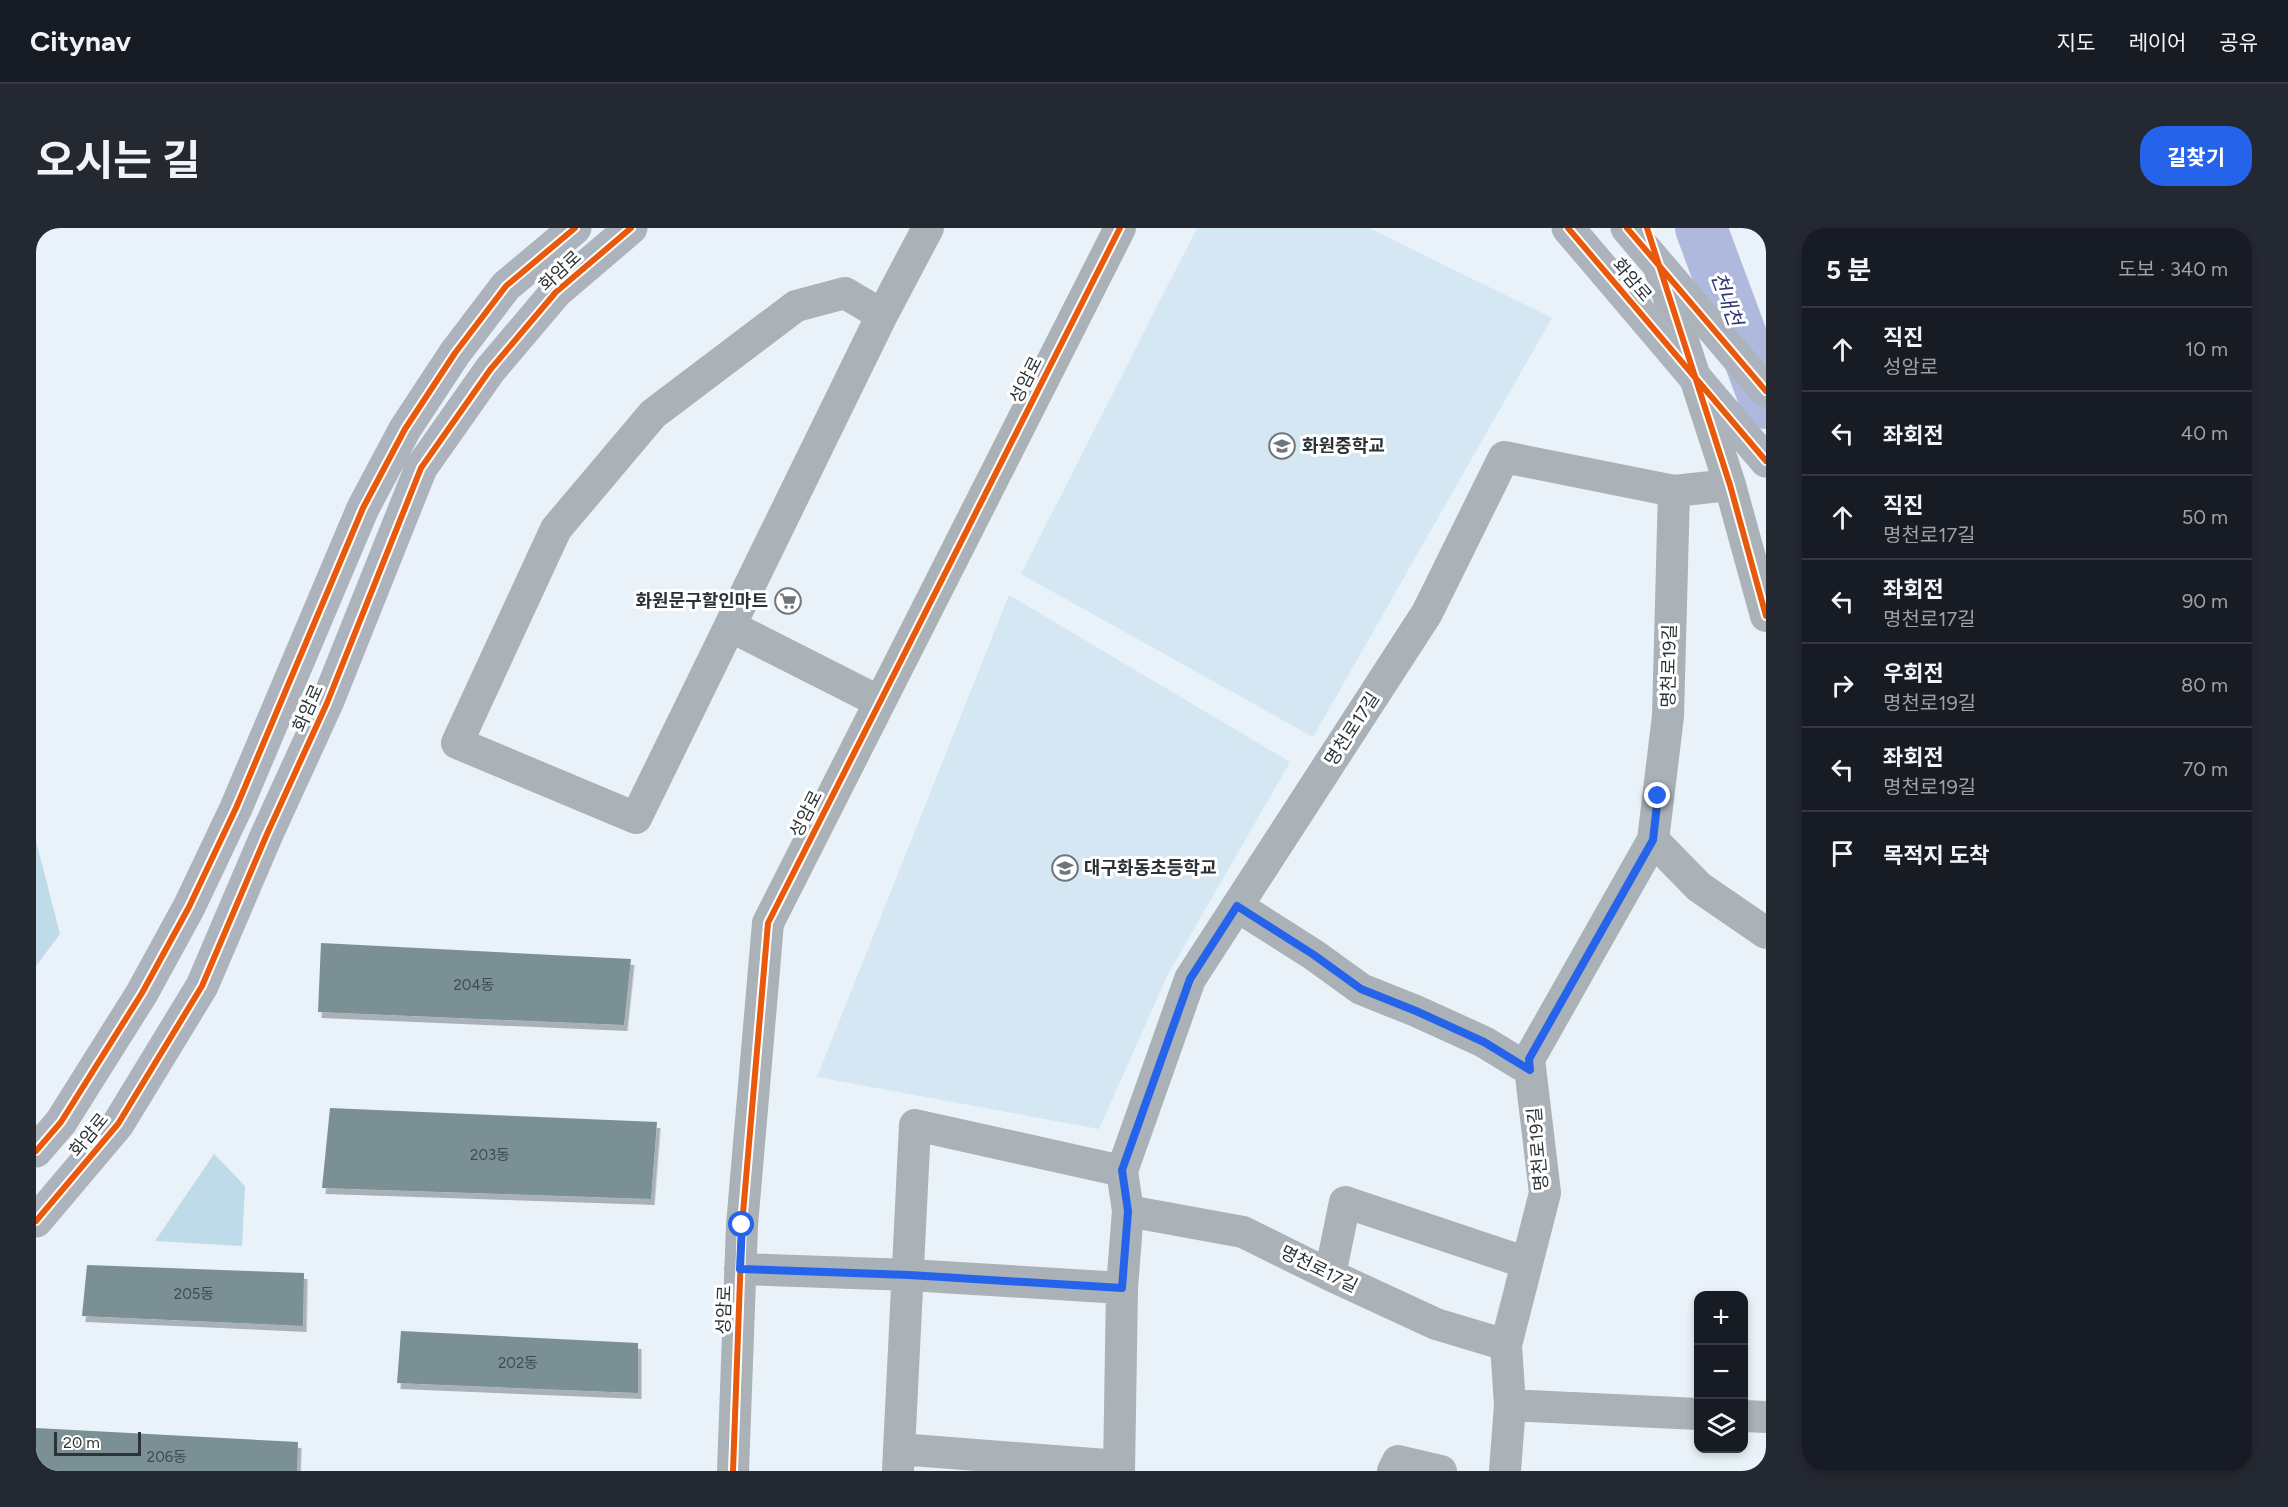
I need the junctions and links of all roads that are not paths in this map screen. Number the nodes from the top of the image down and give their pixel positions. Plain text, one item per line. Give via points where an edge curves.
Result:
1 (575, 228) edge
2 (631, 228) edge
3 (928, 228) edge
4 (1120, 228) edge
5 (1568, 228) edge
6 (1627, 228) edge
7 (1647, 228) edge
8 (882, 315) junction
9 (1766, 391) edge
10 (1766, 460) edge
11 (1730, 485) junction
12 (1674, 491) junction
13 (1766, 616) edge
14 (730, 626) junction
15 (880, 702) junction
16 (1653, 840) junction
17 (1237, 906) junction
18 (1766, 933) edge
19 (1530, 1070) junction
20 (36, 1151) edge
21 (1122, 1170) junction
22 (1128, 1211) junction
23 (36, 1221) edge
24 (1527, 1263) junction
25 (740, 1269) junction
26 (909, 1275) junction
27 (1330, 1275) junction
28 (1122, 1288) junction
29 (1506, 1345) junction
30 (1510, 1405) junction
31 (1694, 1414) edge
32 (1748, 1416) edge
33 (1766, 1417) edge
34 (899, 1460) edge
35 (1119, 1468) edge
36 (733, 1471) edge
37 (1393, 1471) edge
38 (1441, 1471) edge
39 (1505, 1471) edge

1 - 20 main road, 화암로 via 506,286 455,352 405,429 363,508 236,808 189,907 130,1013 61,1122
2 - 23 main road, 화암로 via 556,292 490,370 421,468 327,703 202,986 118,1124
3 - 8 street
4 - 15 street, 성암로
5 - 10 main road, 화암로, bridge
6 - 9 main road, 화암로, bridge
7 - 11 street
8 - 14 street
8 - 14 street via 845,293 796,306 653,414 556,529 457,743 636,818
11 - 12 street, 명천로17길
11 - 13 street
12 - 16 street, 명천로19길 via 1668,716
12 - 17 street, 명천로17길 via 1504,457 1427,613
14 - 15 street
15 - 25 street, 성암로 via 768,923
16 - 18 street via 1699,887
16 - 19 street, 명천로19길 via 1529,1059
17 - 19 street via 1361,989 1484,1042
17 - 21 street, 명천로17길 via 1190,979
19 - 24 street, 명천로19길 via 1545,1193
21 - 22 street, 명천로17길
21 - 26 street via 915,1125
22 - 27 street, 명천로17길 via 1243,1232
22 - 28 street, 명천로17길
24 - 27 street via 1345,1202
24 - 29 street, 명천로19길
25 - 26 street
25 - 36 street, 성암로
26 - 28 street
26 - 34 street
27 - 29 street, 명천로17길 via 1436,1324
28 - 35 street, 명천로17길
29 - 30 street, 명천로19길
30 - 31 street
30 - 39 street, 명천로19길
32 - 33 street
34 - 35 street, 명천로17길
37 - 38 street via 1398,1461

